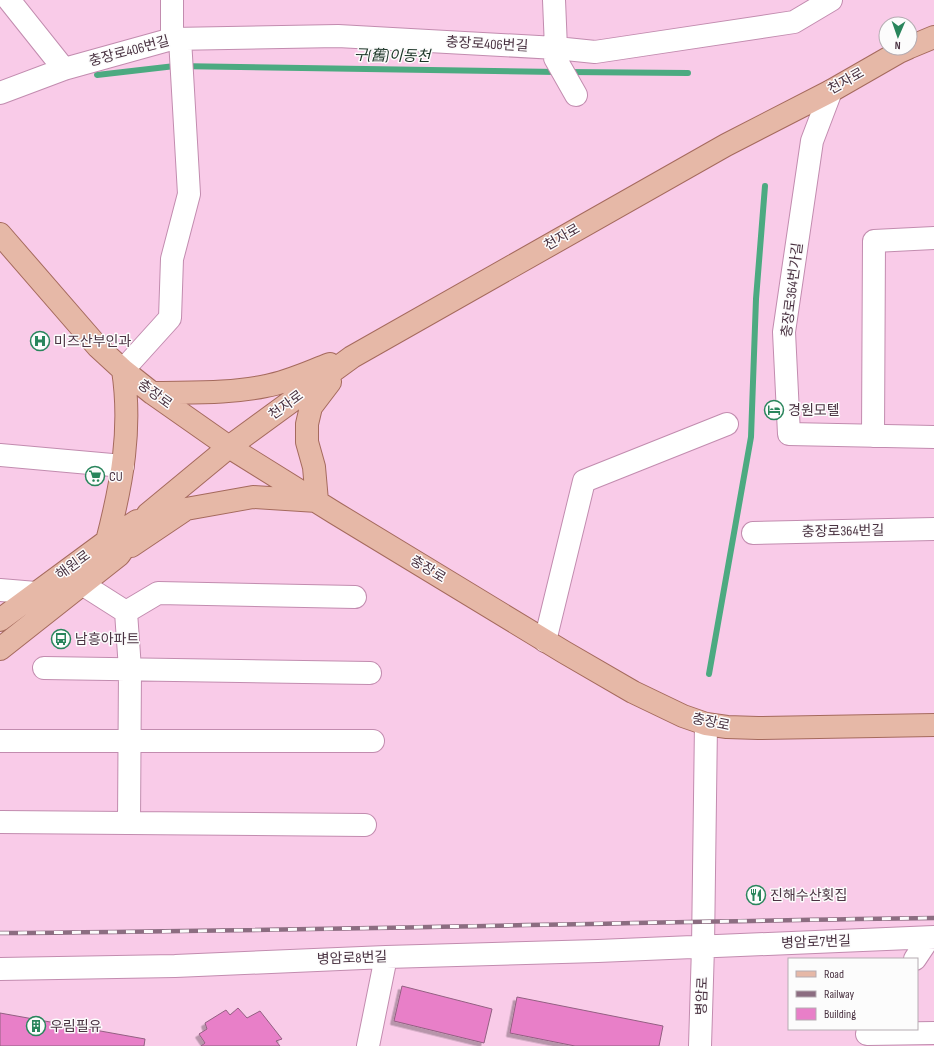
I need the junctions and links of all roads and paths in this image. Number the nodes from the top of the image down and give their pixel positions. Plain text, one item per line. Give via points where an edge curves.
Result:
1 (9, 0) edge
2 (172, 0) edge
3 (554, 0) edge
4 (831, 0) edge
5 (934, 37) edge
6 (178, 44) junction
7 (918, 44) edge
8 (555, 53) junction
9 (892, 56) edge
10 (64, 69) junction
11 (572, 88) dead end
12 (831, 91) junction
13 (0, 93) edge
14 (0, 234) edge
15 (934, 238) edge
16 (352, 357) junction
17 (123, 370) junction
18 (152, 393) junction
19 (727, 424) dead end
20 (873, 436) junction
21 (934, 437) edge
22 (229, 447) junction
23 (0, 455) edge
24 (123, 466) junction
25 (317, 501) junction
26 (148, 514) joint
27 (934, 529) edge
28 (753, 533) dead end
29 (113, 548) junction
30 (82, 584) junction
31 (0, 590) edge
32 (36, 593) junction
33 (355, 597) dead end
34 (126, 612) junction
35 (0, 620) edge
36 (545, 641) junction
37 (0, 649) edge
38 (44, 668) dead end
39 (130, 669) junction
40 (370, 673) dead end
41 (706, 724) junction
42 (934, 725) edge
43 (0, 740) edge
44 (130, 741) junction
45 (373, 741) dead end
46 (0, 822) edge
47 (129, 824) junction
48 (365, 826) dead end
49 (931, 938) edge
50 (703, 947) junction
51 (386, 957) junction
52 (916, 958) edge
53 (0, 969) edge
54 (934, 1033) edge
55 (865, 1036) edge
56 (368, 1046) edge
57 (700, 1046) edge

1 - 10 street
2 - 6 street
3 - 8 street
4 - 8 street, 충장로406번길 via 794,22 595,52
5 - 7 main road, 천자로
6 - 8 street, 충장로406번길 via 338,36
6 - 10 street, 충장로406번길
6 - 17 street via 189,194 172,259 170,318
8 - 11 street
9 - 12 main road, 천자로
10 - 13 street, 충장로406번길
12 - 16 main road, 천자로 via 726,145
12 - 20 street, 충장로364번가길 via 812,141 784,332 789,434
14 - 17 main road, 충장로 via 98,347
15 - 20 street via 874,241
16 - 18 main road via 260,388 225,393
16 - 22 main road, 천자로
16 - 25 main road via 318,397 309,413 307,442 314,467
17 - 18 main road, 충장로
17 - 24 main road via 127,404
18 - 22 main road, 충장로
19 - 36 street via 584,481
20 - 21 street, 충장로364번가길
22 - 25 main road, 충장로
22 - 26 main road, 천자로
23 - 24 street
24 - 29 main road
25 - 29 main road via 253,497 186,509
25 - 36 main road, 충장로
26 - 29 main road, 해원로
27 - 28 street, 충장로364번길
29 - 30 main road
29 - 32 main road, 해원로
30 - 34 street
30 - 37 main road
31 - 32 street
32 - 35 main road, 해원로
33 - 34 street via 158,594
34 - 39 street
36 - 41 main road, 충장로 via 633,692
38 - 39 street
39 - 40 street
39 - 44 street
41 - 42 main road, 충장로 via 758,728
41 - 50 street, 병암로
43 - 44 street
44 - 45 street
44 - 47 street
46 - 47 street
47 - 48 street
49 - 50 street, 병암로7번길
49 - 52 street, 병암로7번길
50 - 51 street, 병암로8번길
50 - 57 street, 병암로
51 - 53 street, 병암로8번길 via 175,966
51 - 56 street
54 - 55 street

